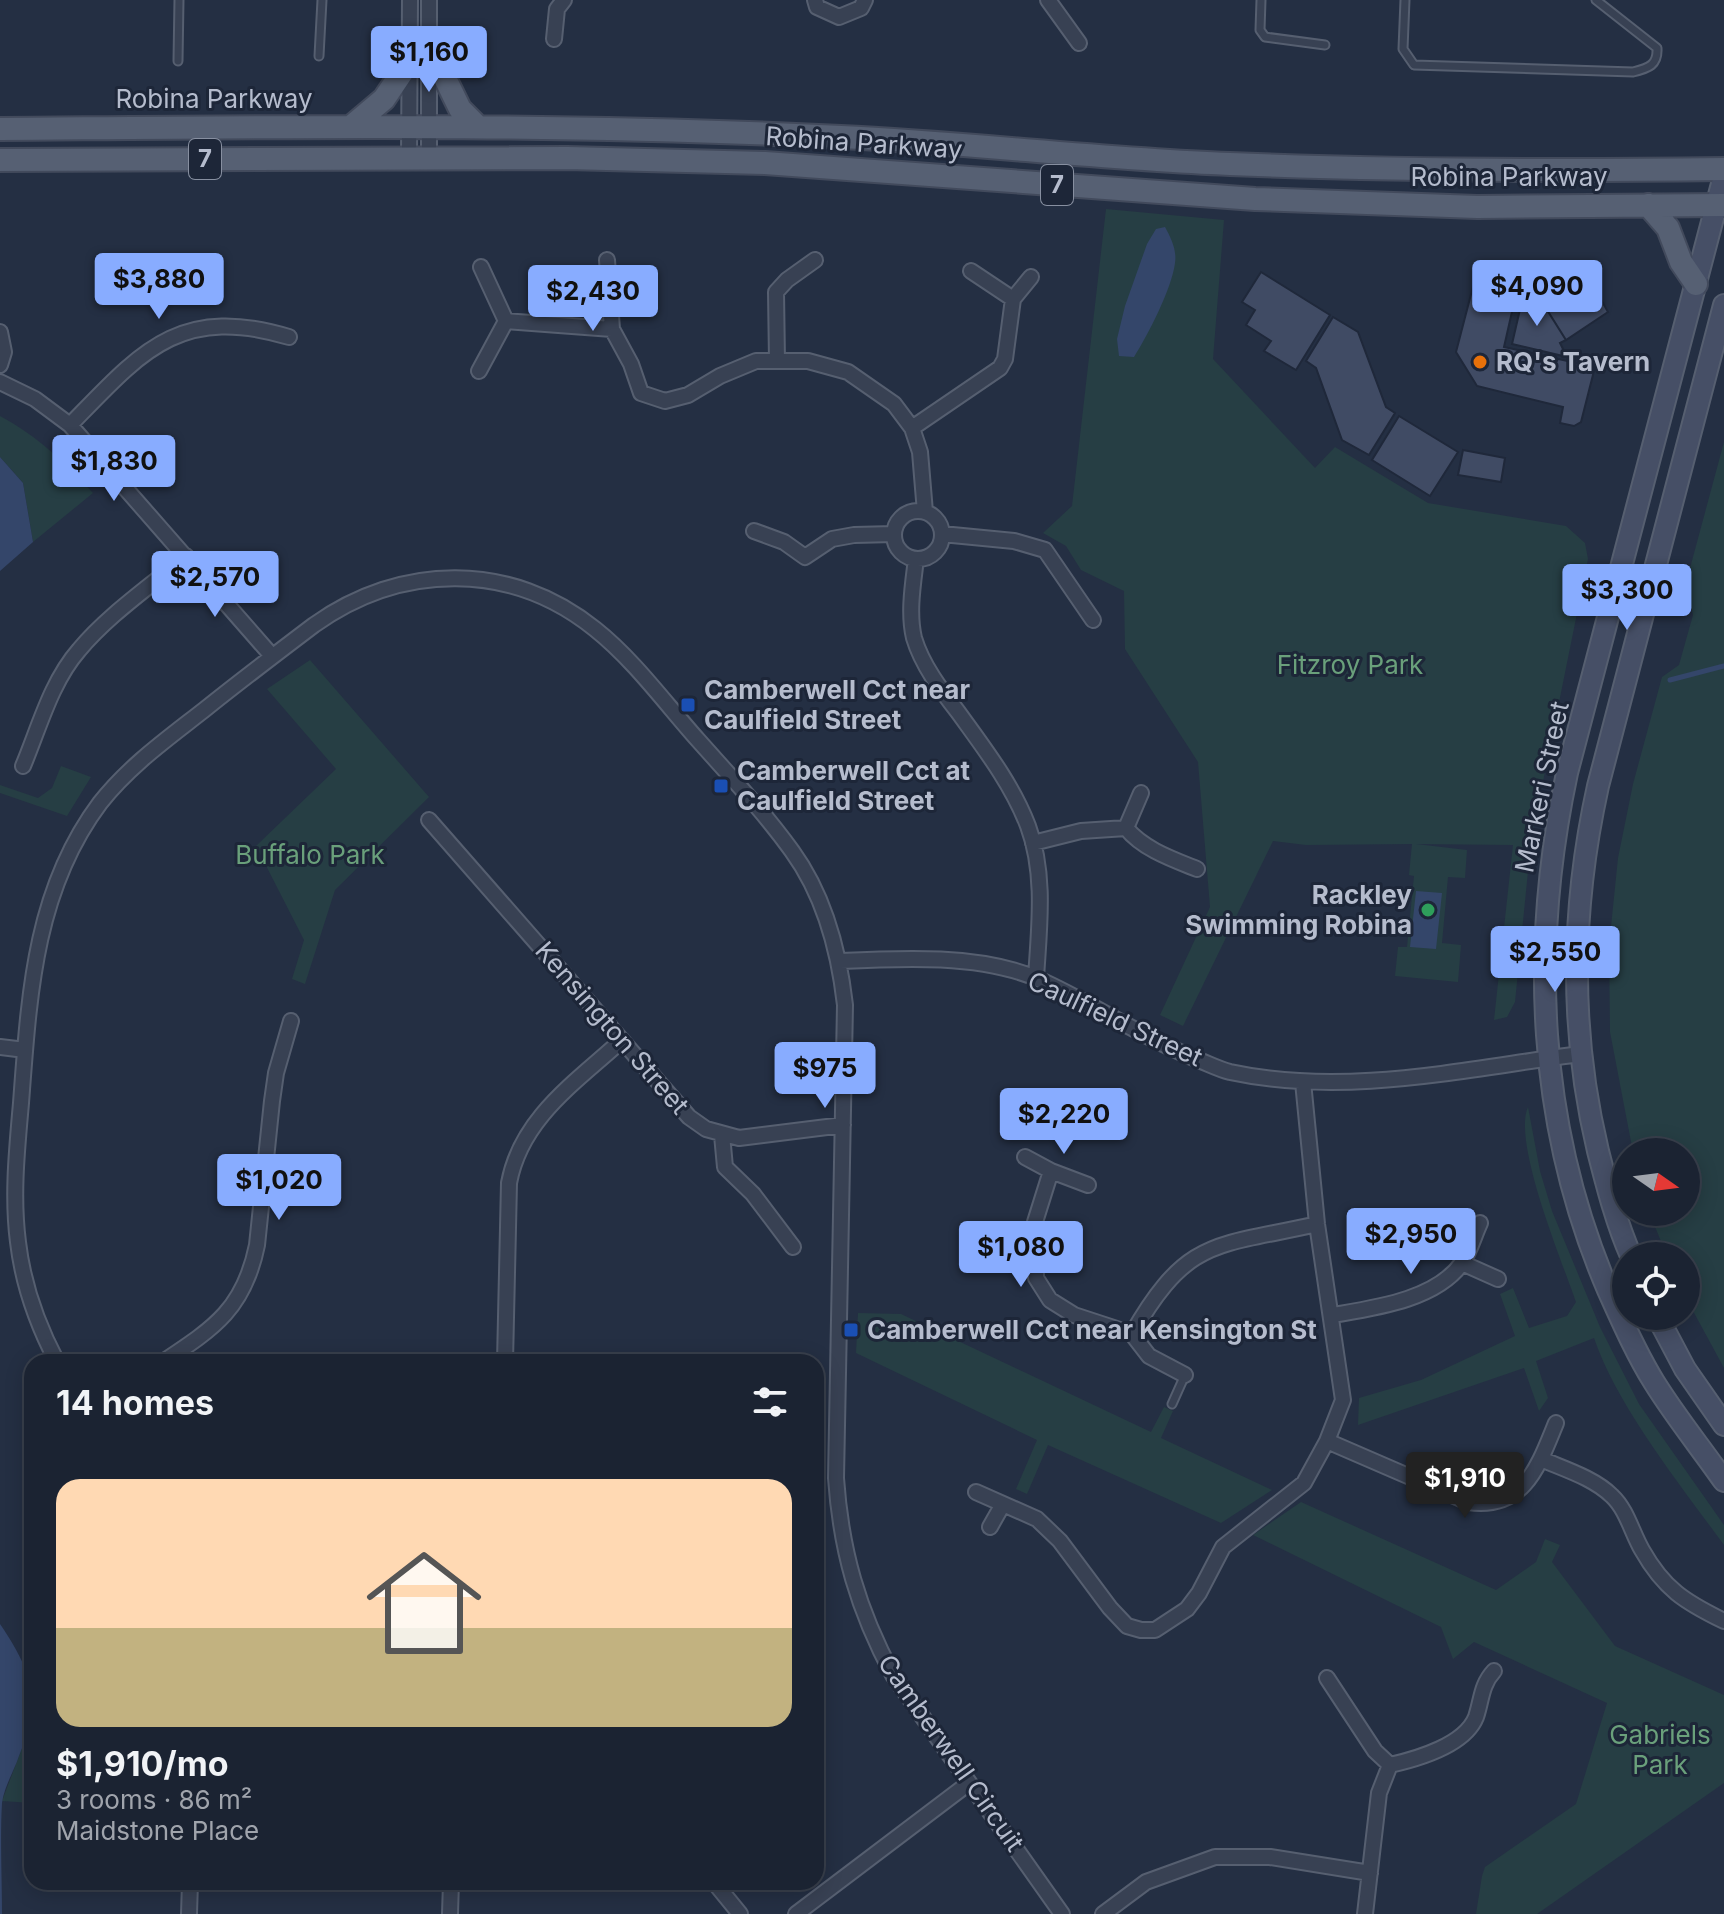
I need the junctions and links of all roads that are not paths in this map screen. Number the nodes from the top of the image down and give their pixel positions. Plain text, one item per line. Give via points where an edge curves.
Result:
1 (179, 0) edge
2 (322, 0) edge
3 (410, 0) edge
4 (429, 0) edge
5 (564, 0) edge
6 (815, 0) edge
7 (865, 0) edge
8 (1048, 0) edge
9 (1261, 0) edge
10 (1405, 0) edge
11 (1596, 0) edge
12 (554, 39) dead end
13 (1079, 43) dead end
14 (1325, 45) dead end
15 (319, 56) dead end
16 (178, 61) dead end
17 (419, 62) junction
18 (352, 126) junction
19 (419, 126) junction
20 (477, 126) junction
21 (0, 129) edge
22 (419, 157) junction
23 (0, 160) edge
24 (1724, 169) edge
25 (1724, 176) edge
26 (1648, 205) junction
27 (1720, 205) edge
28 (607, 260) dead end
29 (815, 260) dead end
30 (481, 267) dead end
31 (971, 271) dead end
32 (1031, 277) dead end
33 (1696, 284) junction
34 (1013, 299) junction
35 (1724, 305) edge
36 (506, 321) junction
37 (612, 329) junction
38 (0, 332) edge
39 (289, 337) dead end
40 (777, 361) junction
41 (0, 365) edge
42 (479, 371) dead end
43 (0, 382) edge
44 (70, 425) junction
45 (912, 428) junction
46 (925, 512) junction
47 (754, 531) dead end
48 (894, 534) junction
49 (942, 534) junction
50 (186, 556) junction
51 (916, 559) junction
52 (1093, 620) dead end
53 (272, 656) junction
54 (23, 766) dead end
55 (1141, 793) dead end
56 (429, 820) dead end
57 (1126, 828) junction
58 (1033, 843) junction
59 (1197, 869) dead end
60 (840, 961) junction
61 (1036, 978) junction
62 (291, 1021) dead end
63 (622, 1040) junction
64 (0, 1047) edge
65 (25, 1050) junction
66 (1580, 1054) junction
67 (1548, 1058) junction
68 (1303, 1082) junction
69 (843, 1125) junction
70 (722, 1135) junction
71 (1025, 1157) dead end
72 (1051, 1171) junction
73 (1088, 1185) dead end
74 (1480, 1223) dead end
75 (1317, 1224) junction
76 (1626, 1242) edge
77 (793, 1247) dead end
78 (1462, 1263) junction
79 (1498, 1279) dead end
80 (1333, 1315) junction
81 (1664, 1330) edge
82 (1132, 1334) junction
83 (53, 1354) edge
84 (175, 1354) edge
85 (505, 1354) edge
86 (1185, 1375) joint
87 (1172, 1404) dead end
88 (1556, 1423) dead end
89 (1724, 1425) edge
90 (1327, 1441) junction
91 (1541, 1459) junction
92 (1724, 1481) edge
93 (976, 1492) dead end
94 (1003, 1504) junction
95 (990, 1527) dead end
96 (1724, 1621) edge
97 (1494, 1671) dead end
98 (1327, 1678) dead end
99 (1390, 1765) junction
100 (969, 1783) junction
101 (1370, 1873) junction
102 (190, 1890) edge
103 (451, 1890) edge
104 (720, 1890) edge
105 (189, 1914) edge
106 (450, 1914) edge
107 (740, 1914) edge
108 (796, 1914) edge
109 (1062, 1914) edge
110 (1103, 1914) edge
111 (1365, 1914) edge

1 - 16 lane
2 - 15 lane
3 - 17 street
4 - 17 street
5 - 12 street via 557,9
6 - 7 street via 817,7 839,17 861,8
8 - 13 street
9 - 14 lane via 1260,30 1265,37
10 - 11 lane via 1403,49 1414,65 1633,72 1652,66 1657,48
17 - 18 main road
17 - 19 street
17 - 20 main road via 443,74 460,109
18 - 19 main road, Robina Parkway / 7
18 - 21 main road, Robina Parkway / 7
19 - 20 main road, Robina Parkway / 7
19 - 22 street
20 - 24 main road, Robina Parkway / 7 via 843,137 1227,164 1424,170
22 - 23 main road, Robina Parkway / 7
22 - 26 main road, Robina Parkway / 7 via 765,163 1255,199 1477,207
25 - 27 main road, Markeri Street
26 - 27 main road, Robina Parkway / 7
26 - 33 main road via 1668,228
27 - 33 main road, Markeri Street
28 - 37 street
29 - 40 street via 776,292
30 - 36 street
31 - 34 street
32 - 34 street
33 - 67 main road, Markeri Street via 1555,829 1544,946
34 - 45 street via 1000,368
35 - 66 main road, Markeri Street via 1587,837 1577,944
36 - 37 street
36 - 42 street
37 - 40 street via 641,393 665,401 756,361
38 - 41 street
39 - 44 street via 220,326 167,338
40 - 45 street via 808,361 848,372 894,404
43 - 44 street
44 - 50 street
45 - 46 street via 920,452
46 - 48 street via 908,513
46 - 49 street via 936,519
47 - 48 street via 805,557 832,539
48 - 51 street via 898,549
49 - 51 street via 932,554
49 - 52 street via 1014,541 1045,550
50 - 53 street
50 - 54 street via 79,649 59,679
51 - 58 street via 915,639 928,669 1009,785
53 - 60 street, Camberwell Circuit via 336,609 417,580 492,581 562,605 621,653 794,853
53 - 65 street, Camberwell Circuit via 121,778 81,830 56,882 39,936
55 - 57 street
56 - 63 street, Kensington Street
57 - 58 street via 1081,831
57 - 59 street via 1149,847
58 - 61 street via 1040,906
60 - 61 street, Caulfield Street via 919,957
60 - 69 street, Camberwell Circuit
61 - 68 street, Caulfield Street via 1164,1046 1226,1071
62 - 84 street via 276,1073 252,1268 232,1308
63 - 70 street, Kensington Street via 689,1117
63 - 85 street via 546,1109 516,1154 509,1183
64 - 65 street
65 - 83 street, Camberwell Circuit via 16,1229 37,1323
66 - 67 street, Caulfield Street
66 - 76 main road, Markeri Street via 1606,1181
67 - 68 street, Caulfield Street via 1398,1079
67 - 92 main road, Markeri Street via 1566,1161 1596,1261 1654,1382
68 - 75 street
69 - 70 street, Kensington Street via 758,1137
69 - 100 street, Camberwell Circuit via 838,1514 851,1578 876,1643 912,1705
70 - 77 street via 725,1167
71 - 72 street
72 - 73 street
72 - 82 street via 1035,1222 1036,1278 1050,1300 1074,1315
74 - 78 street
75 - 80 street
75 - 82 street via 1217,1245 1188,1261 1166,1282
78 - 79 street
78 - 80 street via 1441,1285 1384,1306
80 - 90 street via 1343,1400
81 - 89 main road
82 - 86 street via 1149,1356
86 - 87 lane
88 - 91 street
90 - 91 street via 1468,1502 1484,1504 1515,1494
90 - 94 street via 1304,1483 1223,1547 1187,1609 1155,1630 1127,1626 1060,1541 1037,1519
91 - 96 street via 1599,1485 1613,1497 1665,1582 1687,1602
93 - 94 street
94 - 95 street
97 - 99 street via 1484,1682 1469,1728 1422,1758
98 - 99 street
99 - 101 street via 1379,1793
100 - 108 street
100 - 109 street, Camberwell Circuit
101 - 110 street via 1270,1857 1215,1857 1146,1882
101 - 111 street
102 - 105 street
103 - 106 street
104 - 107 street

